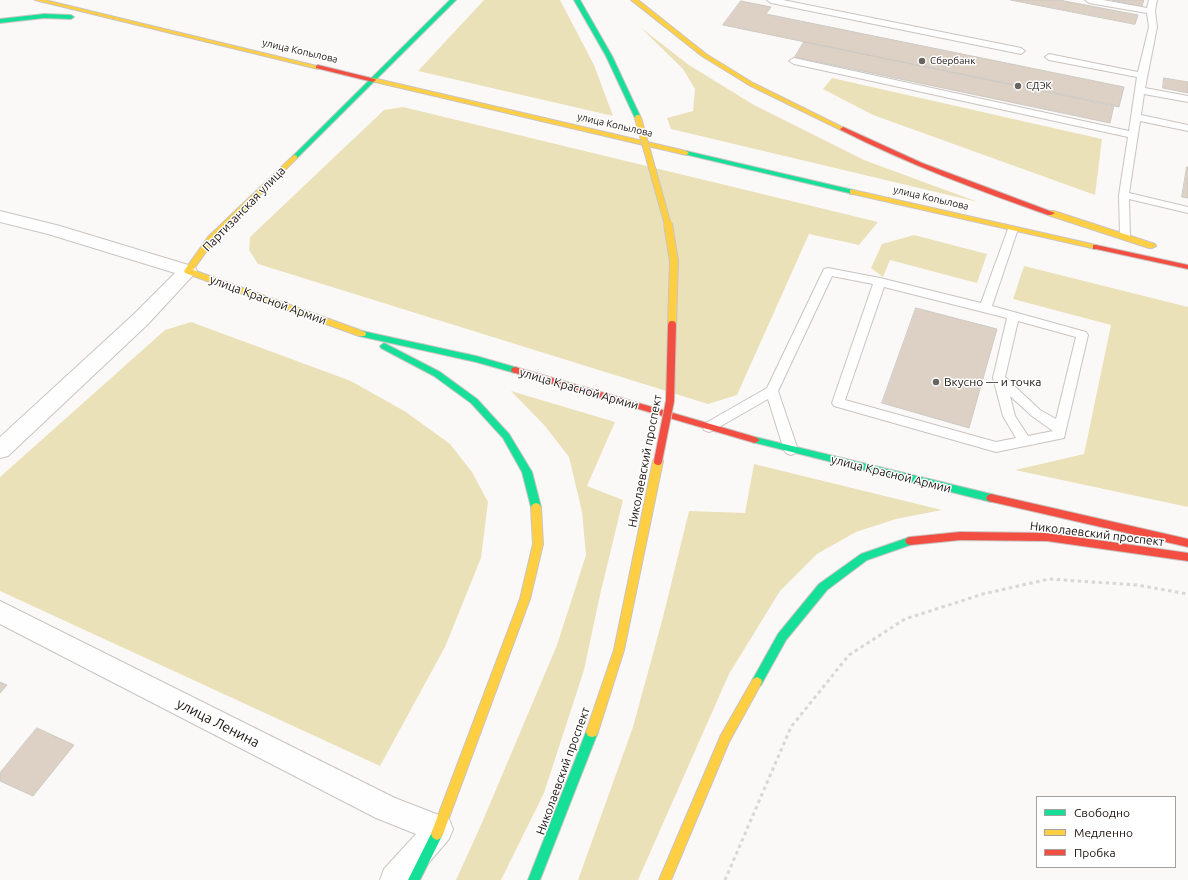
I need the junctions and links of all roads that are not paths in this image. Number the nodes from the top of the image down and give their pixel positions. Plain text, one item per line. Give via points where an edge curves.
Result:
1 (38, 0) edge
2 (82, 0) edge
3 (452, 0) edge
4 (577, 0) edge
5 (634, 0) edge
6 (770, 0) edge
7 (827, 0) edge
8 (1089, 0) edge
9 (1153, 0) edge
10 (821, 10) junction
11 (1151, 11) junction
12 (104, 17) junction
13 (0, 21) edge
14 (1021, 51) dead end
15 (1049, 57) dead end
16 (794, 61) dead end
17 (1142, 75) junction
18 (374, 80) junction
19 (1140, 90) junction
20 (1188, 100) edge
21 (1136, 117) junction
22 (1188, 128) edge
23 (1132, 135) junction
24 (1124, 195) junction
25 (1188, 210) edge
26 (0, 216) edge
27 (1013, 229) junction
28 (1125, 237) junction
29 (1160, 248) dead end
30 (1188, 267) edge
31 (188, 271) junction
32 (880, 282) junction
33 (985, 308) junction
34 (1013, 316) junction
35 (360, 333) junction
36 (999, 378) junction
37 (772, 391) junction
38 (709, 428) junction
39 (1060, 428) junction
40 (1024, 441) junction
41 (0, 450) edge
42 (791, 450) junction
43 (1188, 543) edge
44 (1188, 557) edge
45 (0, 612) edge
46 (438, 829) junction
47 (395, 880) edge
48 (414, 880) edge
49 (534, 880) edge
50 (665, 880) edge

1 - 12 main road, улица Копылова
2 - 12 main road
3 - 18 main road, Партизанская улица
4 - 49 main road, Николаевский проспект, bridge via 609,56 638,118 668,222 674,261 670,401 619,650 583,758
5 - 28 main road, улица Копылова via 704,55 751,84 808,114 891,153 1001,196
6 - 10 lane
7 - 10 lane
8 - 11 lane
9 - 11 lane
10 - 14 lane
11 - 17 lane via 1153,27
12 - 13 main road via 44,16
12 - 18 main road, улица Копылова
15 - 17 lane
16 - 23 lane
17 - 19 lane
18 - 27 main road, улица Копылова
18 - 31 main road, Партизанская улица via 211,239
19 - 20 lane
19 - 21 lane
21 - 22 lane
21 - 23 lane
23 - 24 lane
24 - 25 lane
24 - 28 lane
26 - 31 street, улица Красной Армии
27 - 30 main road, улица Копылова
27 - 33 lane
28 - 29 main road, улица Копылова
31 - 35 main road, улица Красной Армии
31 - 41 street, Партизанская улица via 141,319
32 - 33 lane
32 - 37 lane via 828,272
32 - 40 lane via 838,403 996,447
33 - 34 lane
34 - 36 lane
34 - 39 lane via 1082,335
35 - 38 main road, улица Красной Армии via 476,359
35 - 46 main road via 437,374 474,400 506,436 527,472 537,509 538,544 525,599
36 - 39 lane via 1036,413
36 - 40 lane via 1009,416
37 - 38 lane
37 - 42 lane
38 - 42 main road, улица Красной Армии
39 - 40 lane via 1059,436
42 - 43 main road, улица Красной Армии
44 - 50 main road, Николаевский проспект via 1047,537 960,536 912,540 864,557 823,587 782,637 725,739
45 - 46 street, улица Ленина via 386,808
46 - 47 street
46 - 48 main road

